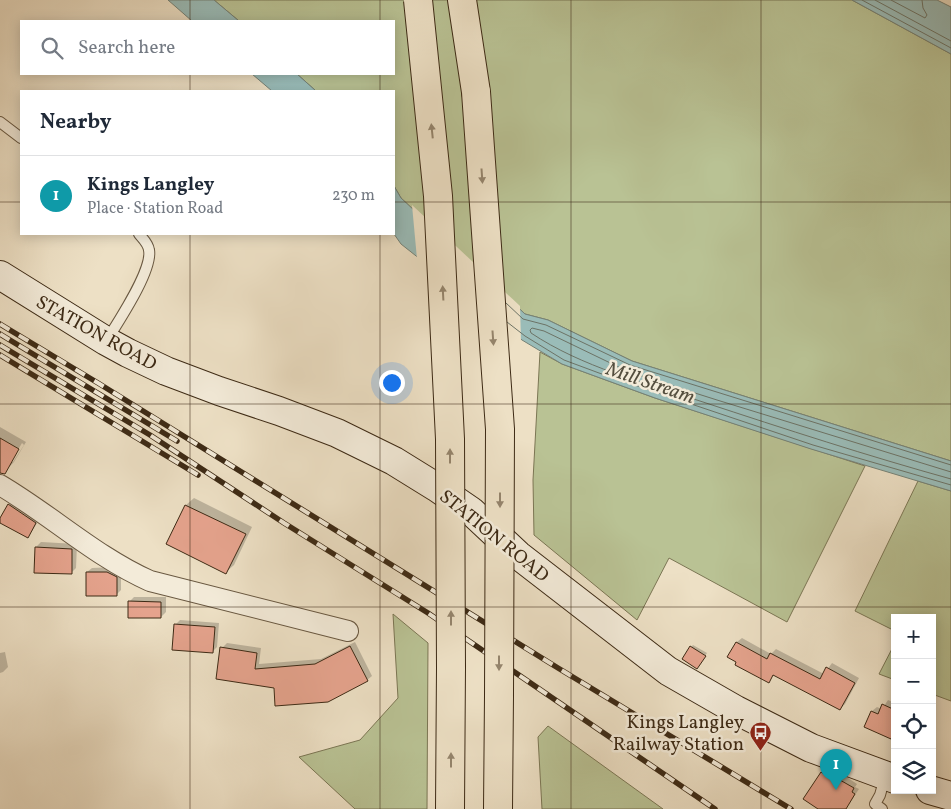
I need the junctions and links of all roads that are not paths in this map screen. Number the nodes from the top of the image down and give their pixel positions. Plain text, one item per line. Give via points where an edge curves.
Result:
1 (418, 0) edge
2 (462, 0) edge
3 (474, 0) edge
4 (476, 92) junction
5 (0, 122) edge
6 (20, 137) edge
7 (140, 235) edge
8 (0, 276) edge
9 (106, 341) junction
10 (0, 485) edge
11 (348, 631) dead end
12 (891, 777) edge
13 (891, 778) edge
14 (936, 792) edge
15 (951, 796) edge
16 (450, 809) edge
17 (498, 809) edge
18 (882, 809) edge

16 -> 1 highway, bridge via 450,439 439,215
2 - 4 highway
3 - 4 highway
4 -> 17 highway, bridge via 500,429
5 - 6 lane
7 - 9 lane via 150,252 147,266 138,288
8 - 9 street, STATION ROAD
9 - 12 street, STATION ROAD via 166,370 279,410 394,461 471,511 518,555 668,671 810,748
10 - 11 street via 128,571 150,581
13 - 18 lane via 875,804
14 - 15 street

